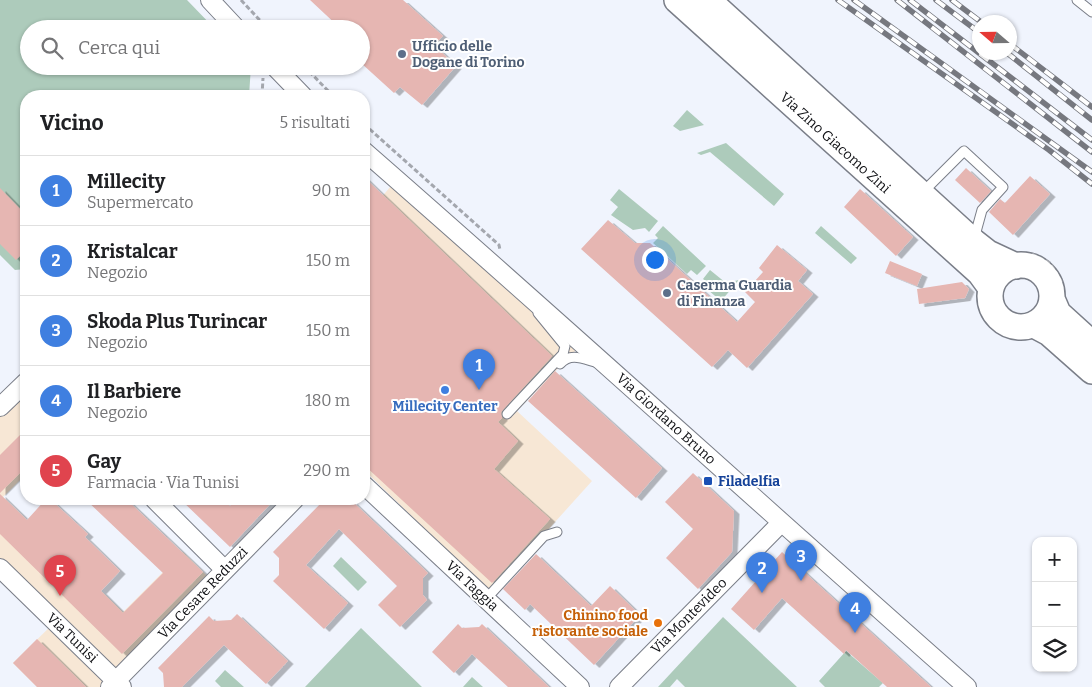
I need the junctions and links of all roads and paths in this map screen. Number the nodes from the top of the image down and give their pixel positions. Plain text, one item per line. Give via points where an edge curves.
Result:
1 (210, 0) edge
2 (241, 0) edge
3 (678, 0) edge
4 (708, 0) edge
5 (1077, 0) edge
6 (1092, 12) edge
7 (229, 20) edge
8 (260, 20) edge
9 (283, 75) edge
10 (313, 75) edge
11 (297, 90) edge
12 (327, 90) edge
13 (370, 156) edge
14 (922, 193) junction
15 (974, 242) junction
16 (1016, 266) junction
17 (991, 288) junction
18 (533, 298) junction
19 (1052, 299) junction
20 (1034, 325) junction
21 (1092, 344) edge
22 (609, 367) junction
23 (1092, 371) edge
24 (20, 388) edge
25 (0, 407) edge
26 (370, 491) edge
27 (160, 505) edge
28 (289, 505) edge
29 (781, 523) junction
30 (558, 532) dead end
31 (0, 568) edge
32 (225, 570) junction
33 (486, 599) junction
34 (116, 685) edge
35 (580, 687) edge
36 (619, 687) edge
37 (967, 687) edge

1 - 7 street
2 - 8 path
3 - 17 street, Via Zino Giacomo Zini via 980,273
4 - 14 street, Via Zino Giacomo Zini
5 - 6 lane
9 - 11 street
10 - 12 path
13 - 18 street, Via Giordano Bruno
14 - 15 street, Via Zino Giacomo Zini
14 - 15 lane via 964,152 1003,187 982,210
15 - 16 street, Via Zino Giacomo Zini via 988,253
16 - 17 street via 1000,273
16 - 19 street via 1029,266 1041,273 1050,284
17 - 20 street via 991,306 1001,320 1016,328
18 - 22 street, Via Giordano Bruno
18 - 22 lane via 538,315 564,346 562,354 509,416 566,358 575,356
19 - 20 street via 1048,312
19 - 21 street via 1058,313
20 - 23 street via 1049,333
22 - 29 street, Via Giordano Bruno
24 - 25 street
26 - 33 street, Via Taggia
27 - 32 street
28 - 32 street, Via Cesare Reduzzi
29 - 36 street, Via Montevideo
29 - 37 street, Via Giordano Bruno
30 - 33 lane via 544,536
31 - 34 street, Via Tunisi
32 - 34 street, Via Cesare Reduzzi
33 - 35 street, Via Taggia

